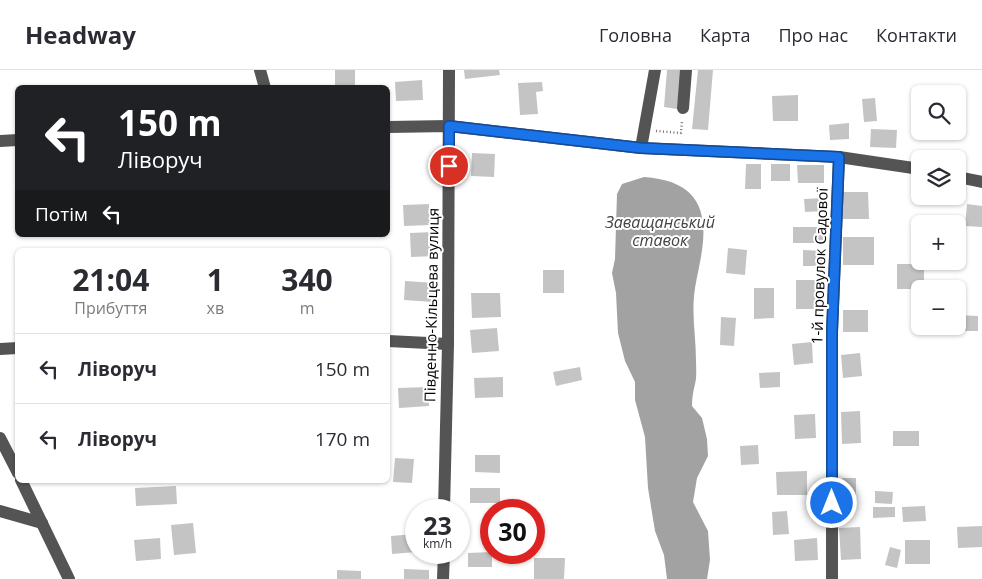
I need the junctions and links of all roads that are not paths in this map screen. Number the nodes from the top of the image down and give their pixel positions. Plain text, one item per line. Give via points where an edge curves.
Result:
1 (260, 70) edge
2 (449, 70) edge
3 (655, 70) edge
4 (686, 70) edge
5 (264, 85) edge
6 (683, 108) road end
7 (449, 126) junction
8 (390, 127) edge
9 (15, 140) edge
10 (0, 141) edge
11 (641, 148) junction
12 (839, 157) junction
13 (911, 168) edge
14 (966, 179) edge
15 (982, 182) edge
16 (390, 341) edge
17 (448, 344) junction
18 (15, 348) edge
19 (0, 349) edge
20 (0, 438) edge
21 (15, 467) edge
22 (22, 483) edge
23 (444, 499) edge
24 (0, 511) edge
25 (42, 523) junction
26 (444, 564) edge
27 (69, 579) edge
28 (443, 579) edge
29 (832, 579) edge

1 - 5 street
2 - 7 street, Південно-Кільцева вулиця
3 - 11 street
4 - 6 street
7 - 8 street
7 - 11 street
7 - 17 street, Південно-Кільцева вулиця
9 - 10 street
11 - 12 street
12 - 13 street
12 - 29 street, 1-й провулок Садової via 832,332
14 - 15 street
16 - 17 street
17 - 23 street, Південно-Кільцева вулиця
18 - 19 street
20 - 21 street
22 - 25 street
24 - 25 street
25 - 27 street
26 - 28 street

